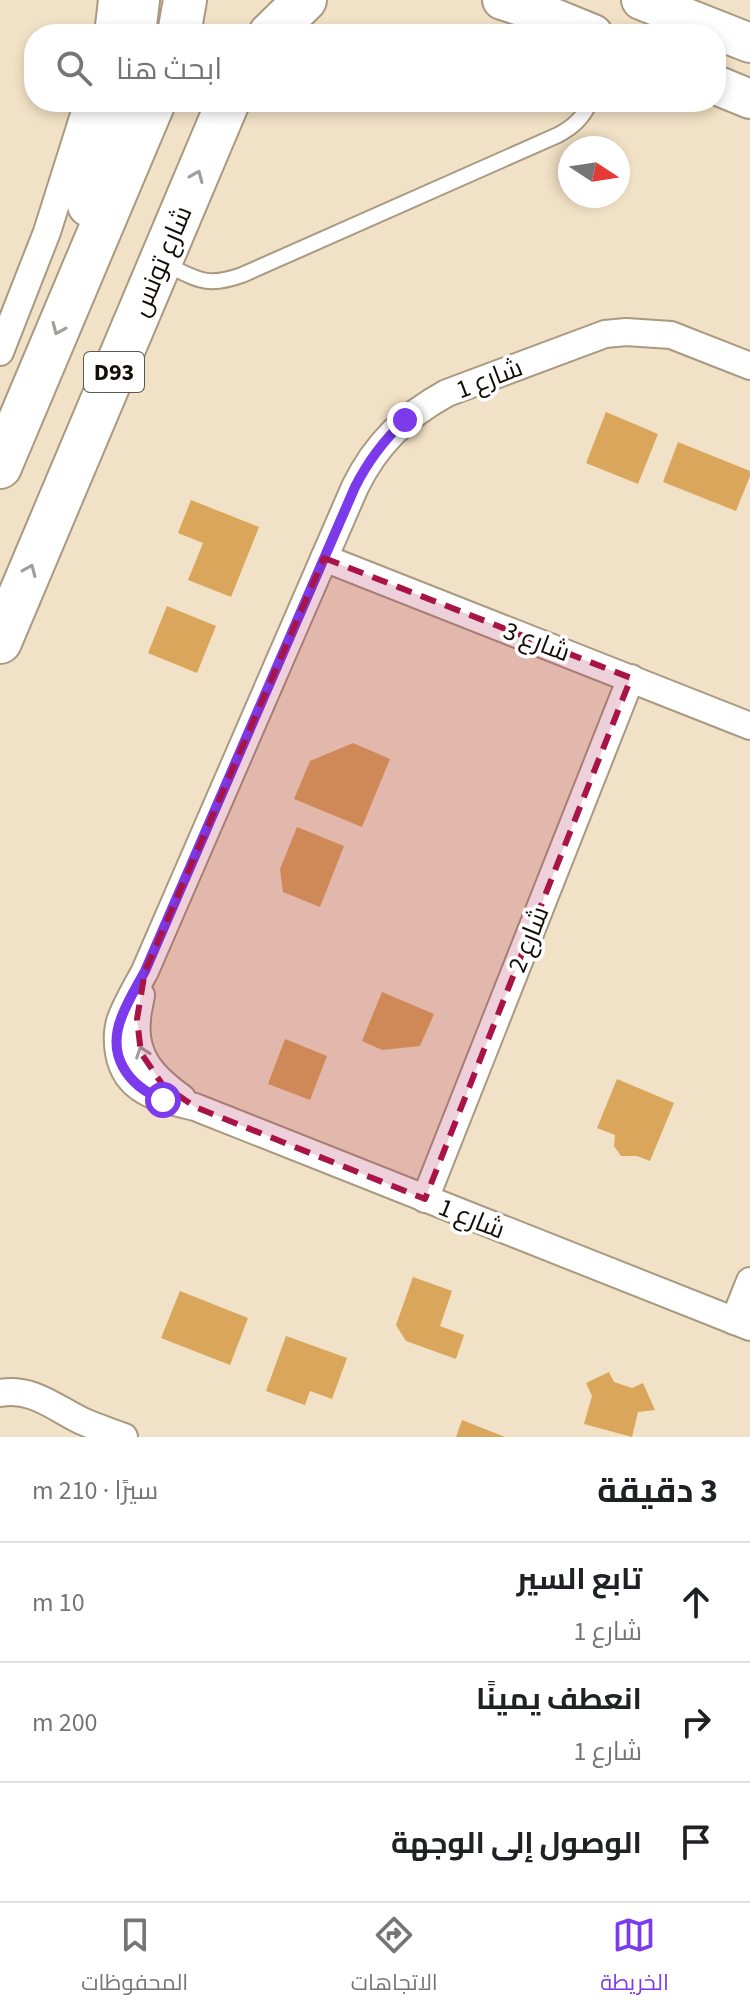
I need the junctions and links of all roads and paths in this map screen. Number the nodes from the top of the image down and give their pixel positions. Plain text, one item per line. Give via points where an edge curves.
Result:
1 (112, 0) edge
2 (138, 0) edge
3 (185, 0) edge
4 (269, 0) edge
5 (285, 0) edge
6 (305, 0) edge
7 (502, 0) edge
8 (659, 3) edge
9 (109, 24) edge
10 (136, 24) edge
11 (181, 24) edge
12 (280, 24) edge
13 (568, 24) edge
14 (707, 24) edge
15 (726, 32) edge
16 (750, 43) edge
17 (726, 89) edge
18 (750, 99) edge
19 (85, 112) edge
20 (114, 112) edge
21 (150, 112) edge
22 (224, 112) edge
23 (584, 112) edge
24 (161, 262) junction
25 (80, 278) junction
26 (0, 352) edge
27 (750, 366) edge
28 (0, 467) edge
29 (324, 558) junction
30 (0, 642) edge
31 (631, 678) junction
32 (750, 726) edge
33 (425, 1199) junction
34 (750, 1281) edge
35 (742, 1324) edge
36 (0, 1393) edge
37 (0, 1409) edge
38 (82, 1421) junction
39 (124, 1437) edge

1 - 9 street
2 - 10 main road
3 - 11 main road
4 - 5 main road
6 - 12 main road
7 - 13 main road
8 - 14 main road
15 - 16 main road
17 - 18 main road
19 - 26 street via 47,232
20 - 25 main road via 88,207
21 - 25 main road, D93
24 -> 22 main road, شارع تونس / D93
23 - 24 lane via 558,135 229,280 202,282
30 -> 24 main road, شارع تونس / D93
25 -> 28 main road, D93
27 - 29 street, شارع 1 via 671,335 626,332 605,334 447,393 405,420 374,453
29 - 31 street, شارع 3
29 - 33 street, شارع 1 via 145,971 136,1033 148,1067 195,1107
31 - 32 street, شارع 3
31 - 33 street, شارع 2
33 - 35 street, شارع 1
34 - 35 street
36 - 38 street via 34,1395
37 - 38 street via 22,1407
38 - 39 street

